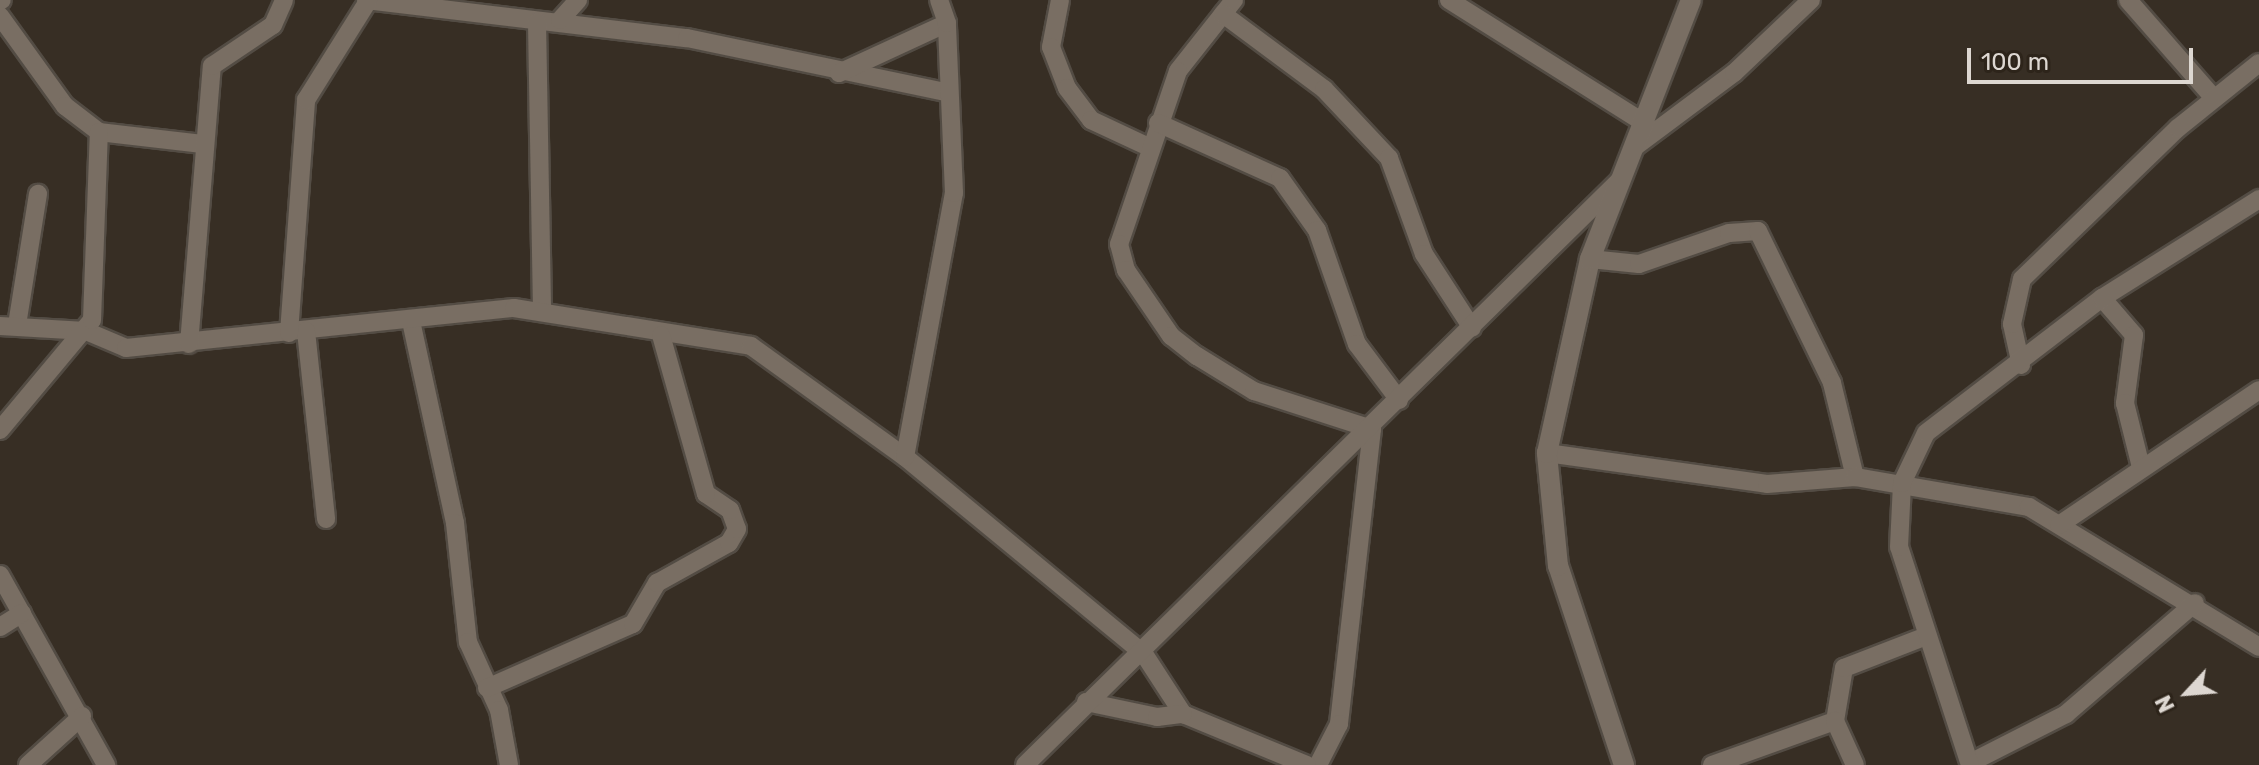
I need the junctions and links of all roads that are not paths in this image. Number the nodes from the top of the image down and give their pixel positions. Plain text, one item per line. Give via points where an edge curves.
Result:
1 (284, 0) edge
2 (367, 0) edge
3 (578, 0) edge
4 (939, 0) edge
5 (1039, 0) edge
6 (1060, 0) edge
7 (1449, 0) edge
8 (1691, 0) edge
9 (1811, 0) edge
10 (2128, 0) edge
11 (1229, 7) edge
12 (0, 16) edge
13 (560, 20) junction
14 (537, 22) junction
15 (1052, 22) junction
16 (947, 23) junction
17 (2259, 63) edge
18 (839, 73) junction
19 (946, 92) junction
20 (2213, 97) junction
21 (1158, 123) junction
22 (1646, 124) junction
23 (99, 132) junction
24 (202, 144) junction
25 (1636, 146) junction
26 (1149, 147) junction
27 (1620, 180) junction
28 (38, 194) dead end
29 (2259, 199) edge
30 (1590, 259) junction
31 (2102, 298) junction
32 (542, 309) junction
33 (411, 321) junction
34 (9, 326) edge
35 (1472, 328) junction
36 (86, 331) junction
37 (297, 332) junction
38 (661, 335) junction
39 (189, 344) junction
40 (2021, 365) junction
41 (2259, 390) edge
42 (1399, 400) junction
43 (1372, 429) junction
44 (0, 430) edge
45 (1547, 453) junction
46 (905, 457) junction
47 (2141, 467) junction
48 (1855, 477) junction
49 (1902, 483) junction
50 (326, 519) dead end
51 (2059, 525) junction
52 (0, 575) edge
53 (2195, 603) junction
54 (22, 613) junction
55 (0, 627) edge
56 (1924, 637) junction
57 (2259, 647) edge
58 (1144, 654) junction
59 (487, 688) junction
60 (1086, 702) junction
61 (1183, 714) junction
62 (82, 716) junction
63 (1835, 721) junction
64 (1970, 764) edge
65 (28, 765) edge
66 (106, 765) edge
67 (509, 765) edge
68 (1025, 765) edge
69 (1307, 765) edge
70 (1318, 765) edge
71 (1624, 765) edge
72 (1712, 765) edge
73 (1855, 765) edge

1 - 24 street via 273,25 212,66
2 - 14 street
2 - 37 street via 306,100
3 - 13 street
4 - 16 street
5 - 15 street
6 - 15 street
7 - 22 street
8 - 22 street
9 - 25 street via 1734,73
10 - 20 street
11 - 21 street via 1178,71
11 - 35 street via 1324,89 1389,158 1424,254
12 - 23 street via 65,106
13 - 14 street
13 - 18 street via 780,54
14 - 32 street
15 - 26 street via 1051,47 1078,105 1091,120
16 - 18 street
16 - 19 street
17 - 20 street
18 - 19 street
19 - 46 street via 954,193
20 - 40 street via 2022,279 2012,324
21 - 26 street
21 - 42 street via 1265,165 1280,178 1317,230 1357,344
22 - 25 street
23 - 24 street
23 - 36 street via 93,313
24 - 39 street
25 - 27 street
26 - 43 street via 1119,244 1126,270 1171,336 1230,380
27 - 30 street
27 - 35 street
28 - 34 street
29 - 31 street
30 - 45 street
30 - 48 street via 1639,264 1729,233 1758,231 1832,383
31 - 40 street
31 - 47 street via 2134,335 2125,403
32 - 33 street
32 - 38 street
33 - 37 street
33 - 59 street via 455,523 468,642
34 - 36 street
35 - 42 street
36 - 39 street via 126,348
36 - 44 street
37 - 39 street
37 - 50 street
38 - 46 street via 751,346
38 - 59 street via 706,494 730,510 737,529 729,543 657,583 633,624
40 - 49 street via 1942,414
41 - 47 street
42 - 43 street
43 - 58 street
43 - 70 street via 1339,724
45 - 48 street via 1767,484
45 - 71 street via 1558,566
46 - 58 street
47 - 51 street
48 - 49 street
49 - 51 street via 2029,507
49 - 56 street via 1899,547
51 - 53 street
52 - 54 street
53 - 57 street
53 - 64 street via 2066,714
54 - 55 street
54 - 62 street
56 - 63 street via 1844,668
56 - 64 street
58 - 60 street
58 - 61 street
59 - 67 street
60 - 61 street via 1157,717
60 - 68 street
61 - 69 street
62 - 65 street
62 - 66 street
63 - 72 street
63 - 73 street

